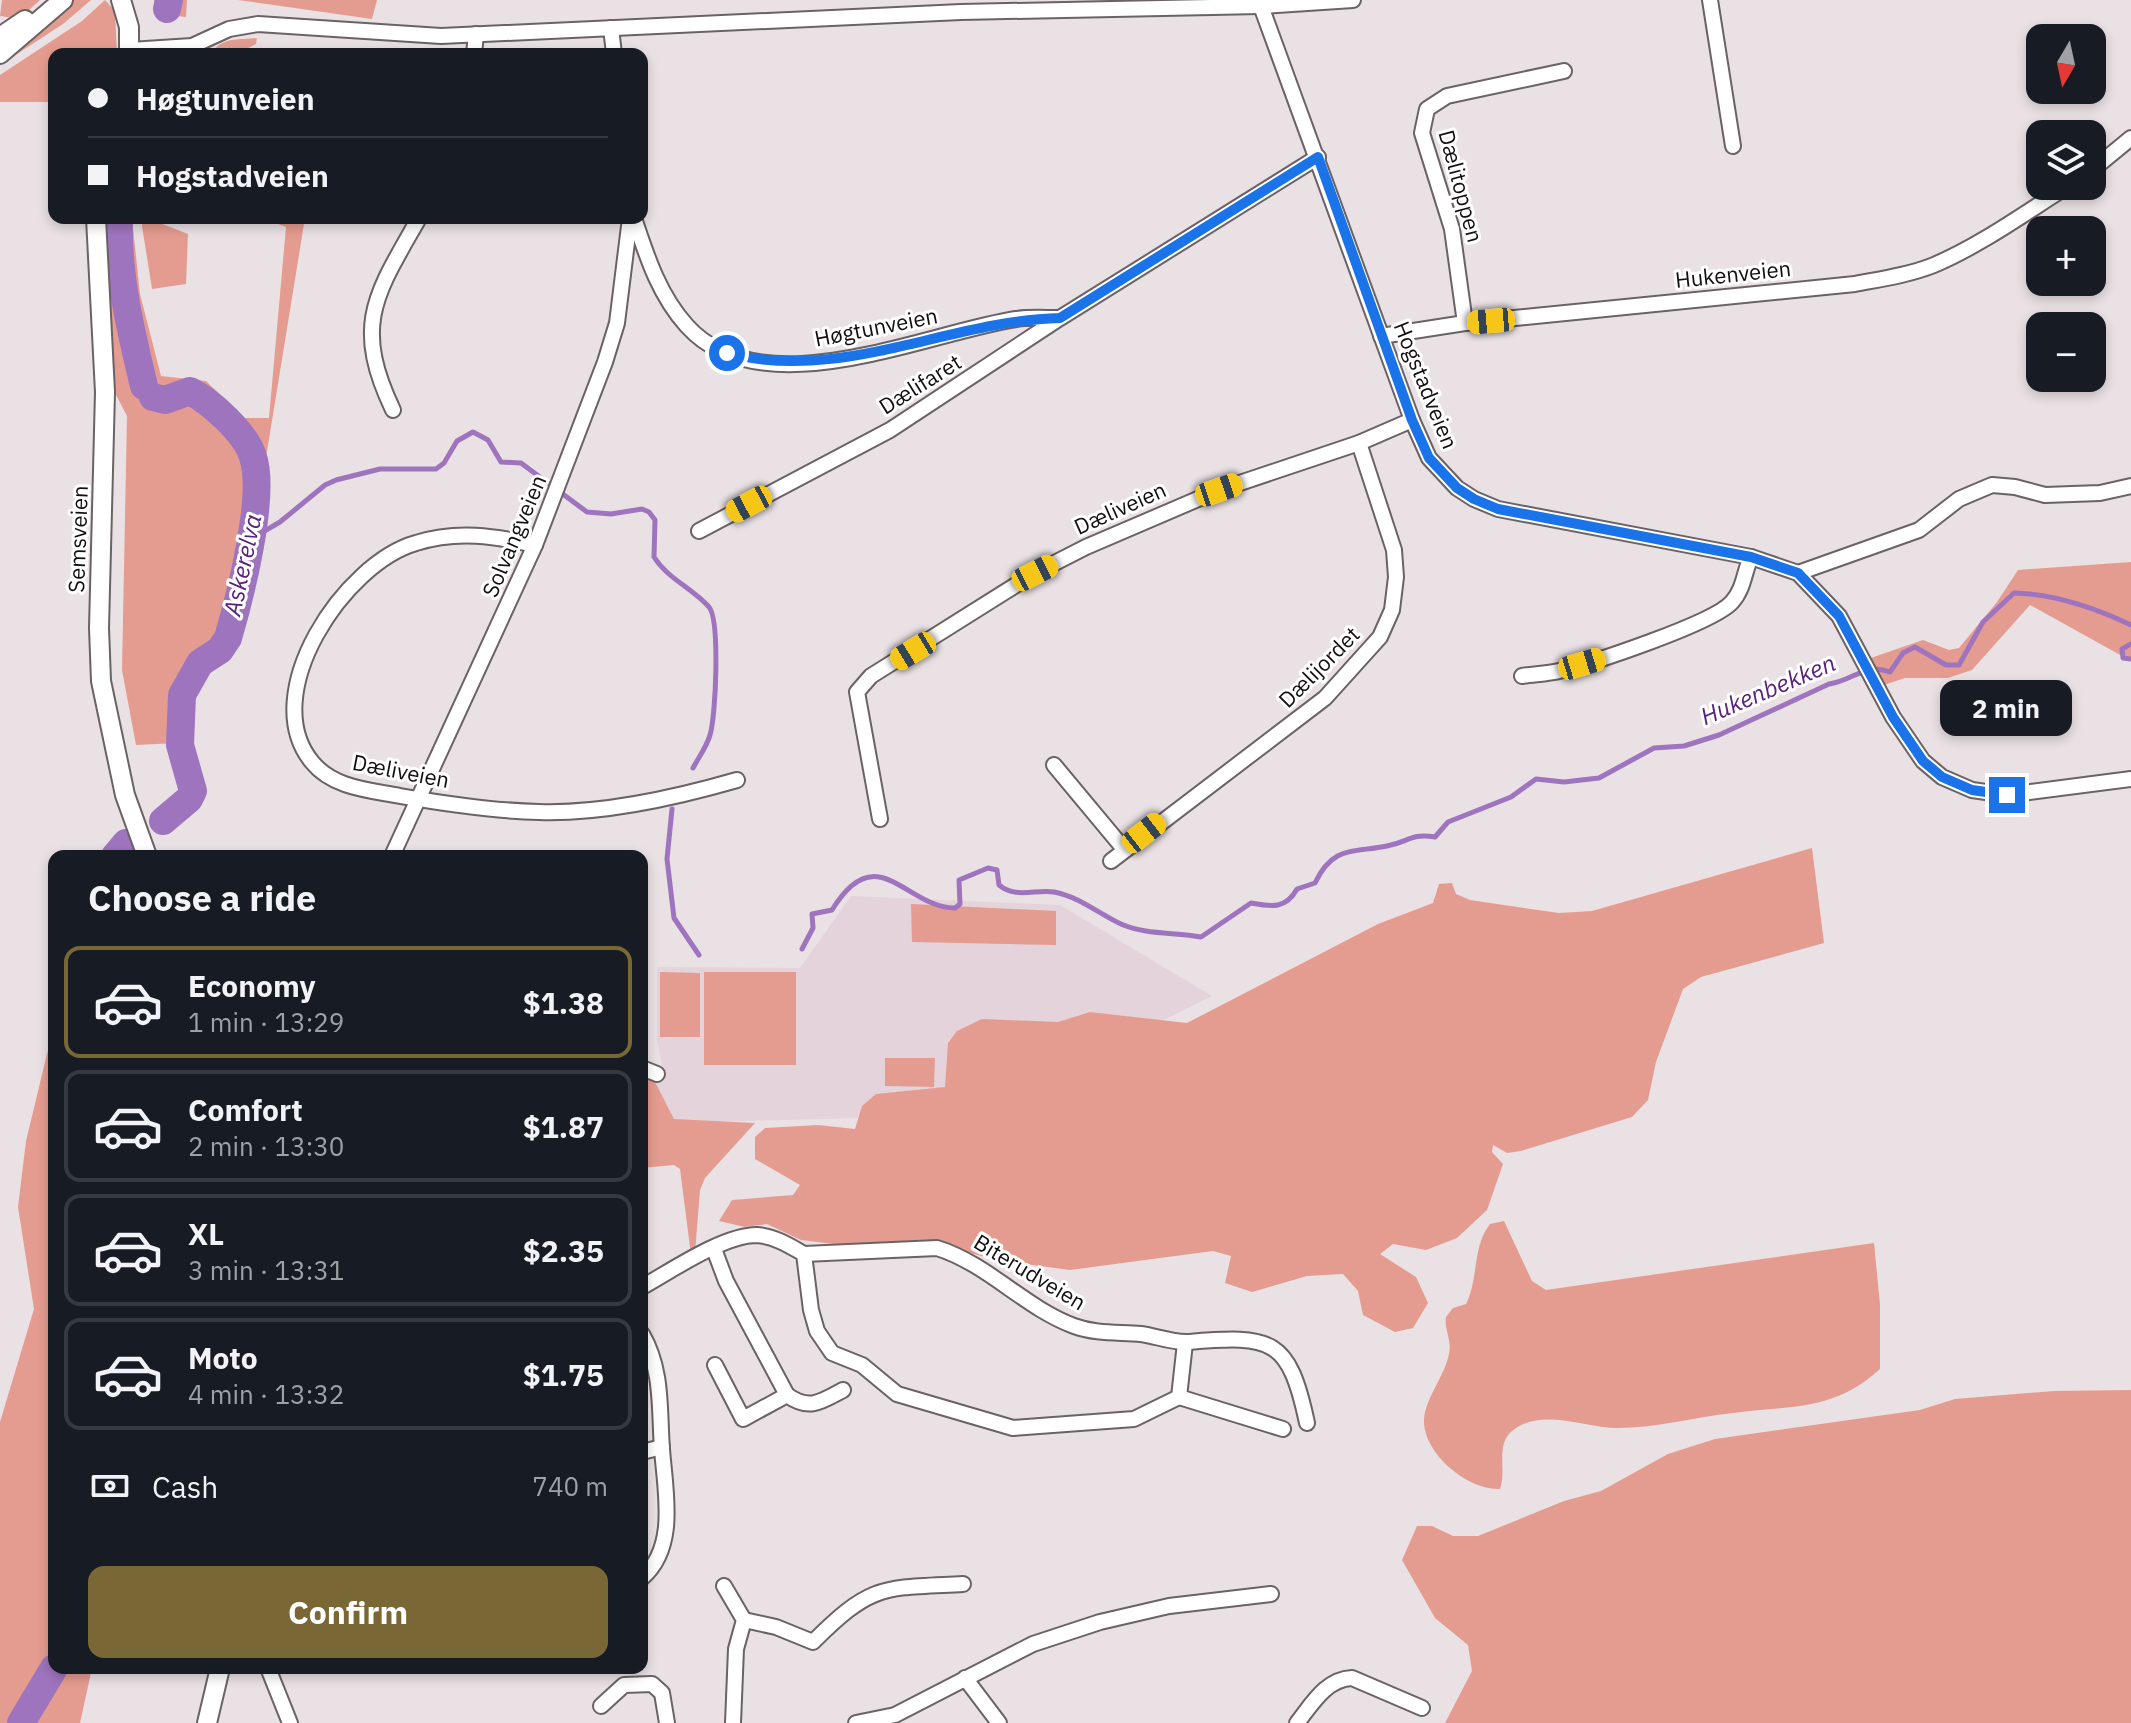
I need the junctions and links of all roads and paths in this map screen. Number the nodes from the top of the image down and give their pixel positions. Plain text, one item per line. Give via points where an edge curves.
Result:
1 (48, 0) edge
2 (63, 0) edge
3 (121, 0) edge
4 (1353, 0) edge
5 (1710, 0) edge
6 (1298, 2) edge
7 (1261, 6) junction
8 (611, 28) junction
9 (476, 34) junction
10 (0, 37) edge
11 (130, 48) edge
12 (171, 48) edge
13 (475, 48) edge
14 (613, 48) edge
15 (0, 54) edge
16 (1564, 71) dead end
17 (1733, 146) dead end
18 (2128, 148) edge
19 (1318, 157) junction
20 (2106, 161) edge
21 (2045, 200) edge
22 (96, 224) edge
23 (416, 224) edge
24 (631, 224) edge
25 (634, 224) edge
26 (1060, 318) junction
27 (1465, 323) junction
28 (1381, 336) junction
29 (393, 410) dead end
30 (1412, 420) junction
31 (1359, 443) junction
32 (2131, 486) edge
33 (699, 531) dead end
34 (535, 545) junction
35 (1751, 557) junction
36 (1798, 573) junction
37 (1522, 676) dead end
38 (1054, 765) dead end
39 (2131, 779) edge
40 (737, 780) dead end
41 (417, 799) junction
42 (880, 819) dead end
43 (1124, 849) junction
44 (145, 850) edge
45 (395, 850) edge
46 (1111, 861) dead end
47 (648, 1070) edge
48 (657, 1074) dead end
49 (714, 1249) junction
50 (804, 1254) junction
51 (648, 1284) edge
52 (1185, 1343) junction
53 (648, 1349) edge
54 (715, 1365) dead end
55 (843, 1390) dead end
56 (787, 1395) junction
57 (1179, 1397) junction
58 (1307, 1423) dead end
59 (1283, 1429) dead end
60 (662, 1447) junction
61 (648, 1450) edge
62 (648, 1572) edge
63 (963, 1584) dead end
64 (724, 1586) dead end
65 (1271, 1594) dead end
66 (744, 1620) junction
67 (219, 1674) edge
68 (270, 1674) edge
69 (965, 1678) junction
70 (601, 1706) dead end
71 (1422, 1708) dead end
72 (207, 1723) edge
73 (290, 1723) edge
74 (667, 1723) edge
75 (733, 1723) edge
76 (856, 1723) edge
77 (999, 1723) edge
78 (1297, 1723) edge

1 - 10 main road
2 - 15 main road
3 - 11 main road
4 - 6 street
5 - 17 street
6 - 7 street
7 - 8 street via 1068,8
7 - 19 street, Hogstadveien
8 - 9 street
8 - 14 street
9 - 12 street via 258,24
9 - 13 street
16 - 27 street, Dælitoppen via 1447,96 1424,113 1422,133 1452,229
18 - 20 street
19 - 26 street, Dælifaret
19 - 28 street, Hogstadveien
21 - 27 street, Hukenveien via 1968,248 1903,275
22 - 44 main road, Semsveien via 105,392 101,681 115,757
23 - 29 street via 376,299 370,323 376,374
24 - 34 street, Solvangveien via 617,323
25 - 26 street, Høgtunveien via 652,274 690,329 727,353 746,358 786,364 828,362 1017,319
26 - 33 street, Dælifaret via 890,430
27 - 28 street, Hukenveien
28 - 30 street, Hogstadveien
30 - 31 street, Dæliveien
30 - 35 street, Hogstadveien via 1429,458 1457,488 1498,509
31 - 42 street, Dæliveien via 1219,490 1086,547 871,676 857,692
31 - 43 street, Dælijordet via 1394,550 1392,610 1380,637 1325,698
32 - 36 street via 2045,495 1992,485 1959,499 1919,530
34 - 41 street, Solvangveien
34 - 41 street, Dæliveien via 470,535 442,537 392,552 350,586 311,648 299,678 295,714 309,759 342,783
35 - 36 street, Hogstadveien
35 - 37 street via 1741,589 1714,615 1607,657
36 - 39 street, Hogstadveien via 1839,616 1893,717 1923,761 1942,777 1972,790 2007,795
38 - 43 street
40 - 41 street, Dæliveien via 645,800 542,813
41 - 45 street, Solvangveien
43 - 46 street, Dælijordet
47 - 48 street
49 - 50 street, Biterudveien via 757,1235
49 - 51 street, Biterudveien
49 - 56 street
50 - 52 street, Biterudveien via 937,1248 958,1254 1064,1323
50 - 57 street via 817,1331 832,1353 862,1365 897,1394 1013,1428 1134,1419
52 - 57 street
52 - 58 street, Biterudveien via 1244,1338 1275,1351 1293,1370
53 - 60 street via 658,1373
54 - 56 street via 743,1419
55 - 56 street via 812,1406
57 - 59 street
60 - 61 street
60 - 62 street via 664,1534 657,1562
63 - 66 street via 870,1593 813,1642
64 - 66 street
65 - 69 street via 1169,1606 1100,1622 1033,1644
66 - 75 street via 736,1649
67 - 72 main road
68 - 73 street
69 - 76 street via 895,1715
69 - 77 street
70 - 74 street via 624,1685 652,1684 662,1693
71 - 78 street via 1342,1678 1322,1692

